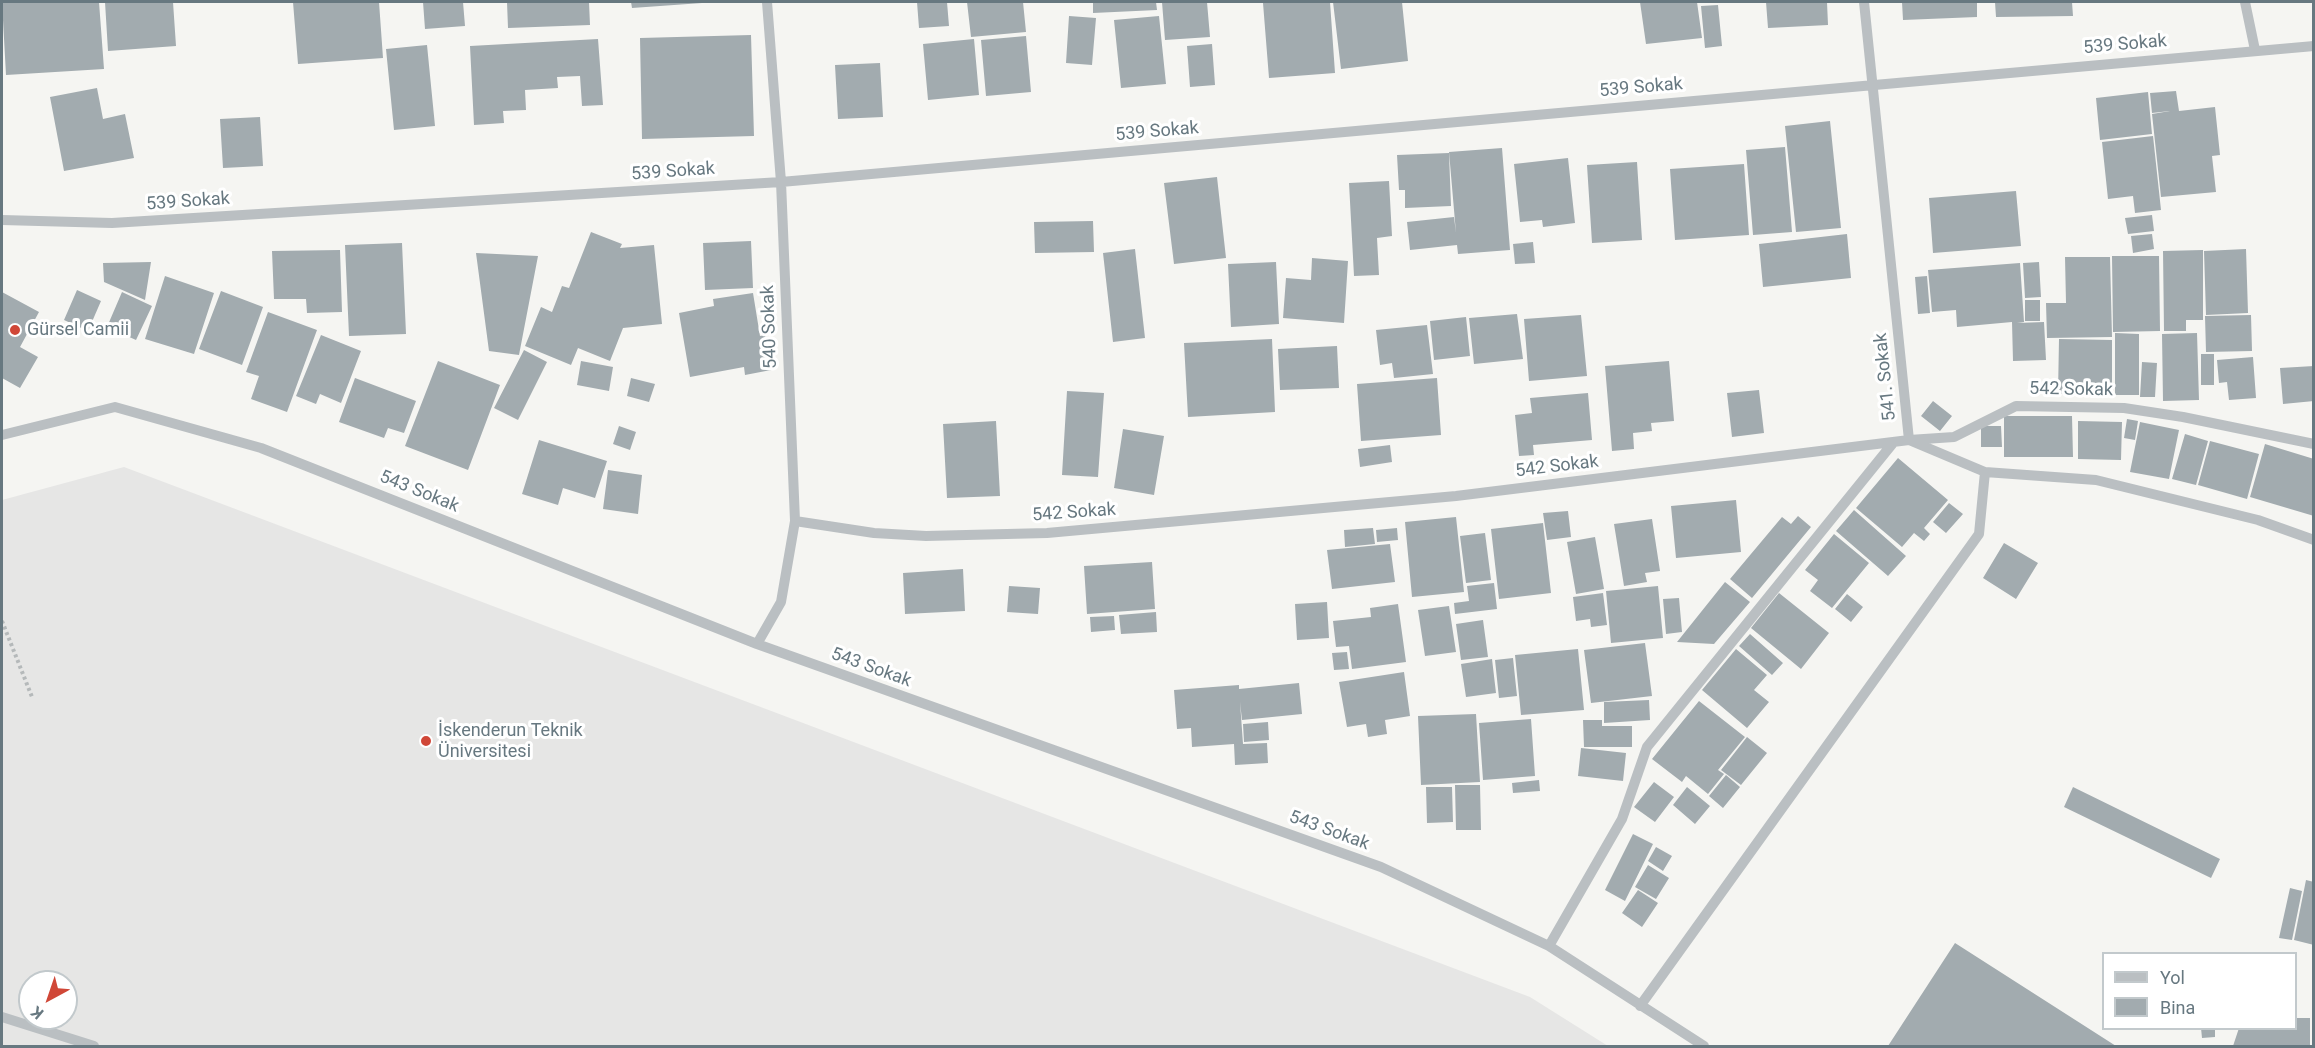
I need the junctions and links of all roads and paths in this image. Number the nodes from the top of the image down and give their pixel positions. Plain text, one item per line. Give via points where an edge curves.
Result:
1 (767, 2) edge
2 (1864, 2) edge
3 (2245, 2) edge
4 (2313, 46) edge
5 (2255, 50) junction
6 (1872, 84) junction
7 (781, 182) junction
8 (2, 220) edge
9 (2, 435) edge
10 (1909, 440) junction
11 (1893, 443) junction
12 (2313, 444) edge
13 (1985, 472) junction
14 (795, 521) junction
15 (2313, 540) edge
16 (2, 621) edge
17 (757, 644) junction
18 (32, 697) dead end
19 (1549, 946) junction
20 (1640, 1006) junction
21 (2, 1017) edge
22 (94, 1047) edge
23 (1704, 1047) edge

1 - 7 street, 540 Sokak
2 - 6 street, 541. Sokak
3 - 5 street
4 - 5 street, 539 Sokak
5 - 6 street, 539 Sokak
6 - 7 street, 539 Sokak
6 - 10 street, 541. Sokak
7 - 8 street, 539 Sokak via 112,223
7 - 14 street, 540 Sokak
9 - 17 street, 543 Sokak via 115,407 126,410 261,448
10 - 11 street, 542 Sokak
10 - 12 street, 542 Sokak via 1954,437 2016,406 2124,408
10 - 13 street, 541. Sokak
11 - 14 street, 542 Sokak via 1456,496 1047,533 926,536
11 - 19 street via 1647,747 1622,819
13 - 15 street, 541. Sokak via 2096,480 2258,520
13 - 20 street via 1979,534
14 - 17 street, 540 Sokak via 781,602
16 - 18 path
17 - 19 street, 543 Sokak via 1381,867
19 - 20 street, 543 Sokak
20 - 23 street, 543 Sokak
21 - 22 street

